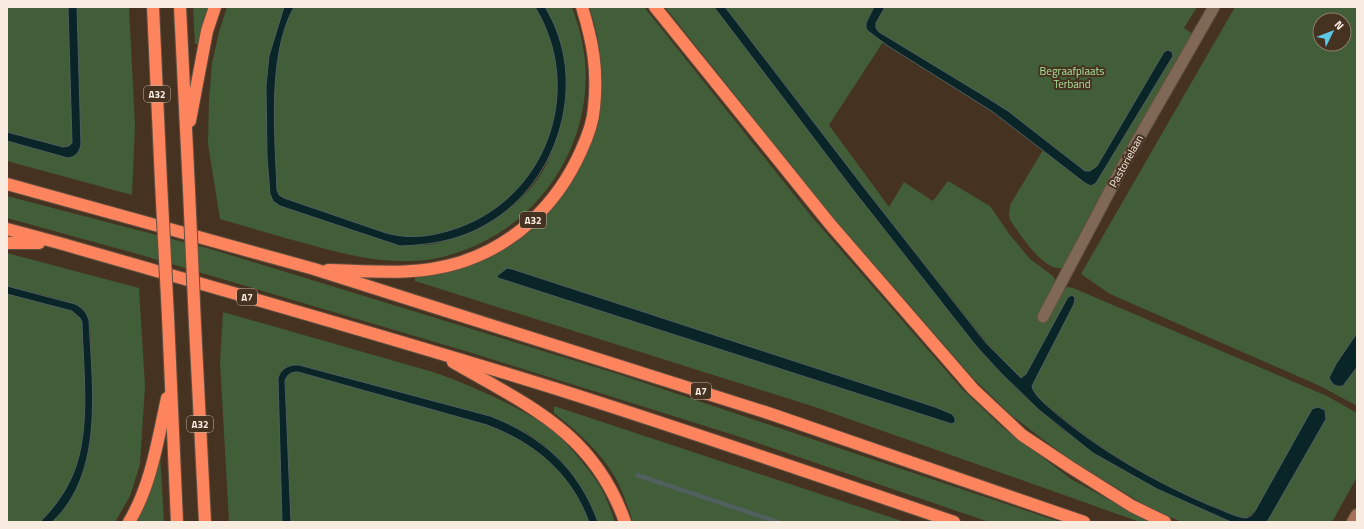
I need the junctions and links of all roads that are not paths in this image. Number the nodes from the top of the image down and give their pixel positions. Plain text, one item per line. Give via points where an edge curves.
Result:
1 (153, 7) edge
2 (180, 7) edge
3 (215, 7) edge
4 (582, 7) edge
5 (655, 7) edge
6 (1214, 7) edge
7 (186, 140) junction
8 (7, 184) edge
9 (7, 229) edge
10 (7, 243) edge
11 (58, 243) junction
12 (314, 269) junction
13 (1043, 317) dead end
14 (435, 352) junction
15 (171, 383) junction
16 (1357, 515) edge
17 (129, 522) edge
18 (177, 522) edge
19 (205, 522) edge
20 (625, 522) edge
21 (954, 522) edge
22 (1084, 522) edge
23 (1165, 522) edge
24 (1353, 522) edge

1 - 15 highway, A32, bridge
2 - 7 highway, A32
3 - 7 highway, A32 via 207,31
4 - 12 highway, A32 via 595,56 594,110 588,135 568,176 548,205 534,219 492,249 441,268 405,271
5 - 23 highway via 830,224 973,389 1022,435 1132,506
6 - 13 street, Pastorielaan via 1125,162
7 - 19 highway, A32, bridge
8 - 12 highway, A7
9 - 11 highway, A7
10 - 11 highway
11 - 14 highway, A7
12 - 22 highway, A7 via 771,414
14 - 20 highway, A7 via 532,407 560,428 581,447 608,484
14 - 21 highway, A7 via 758,454
15 - 17 highway, A32 via 152,463
15 - 18 highway, A32
16 - 24 street

